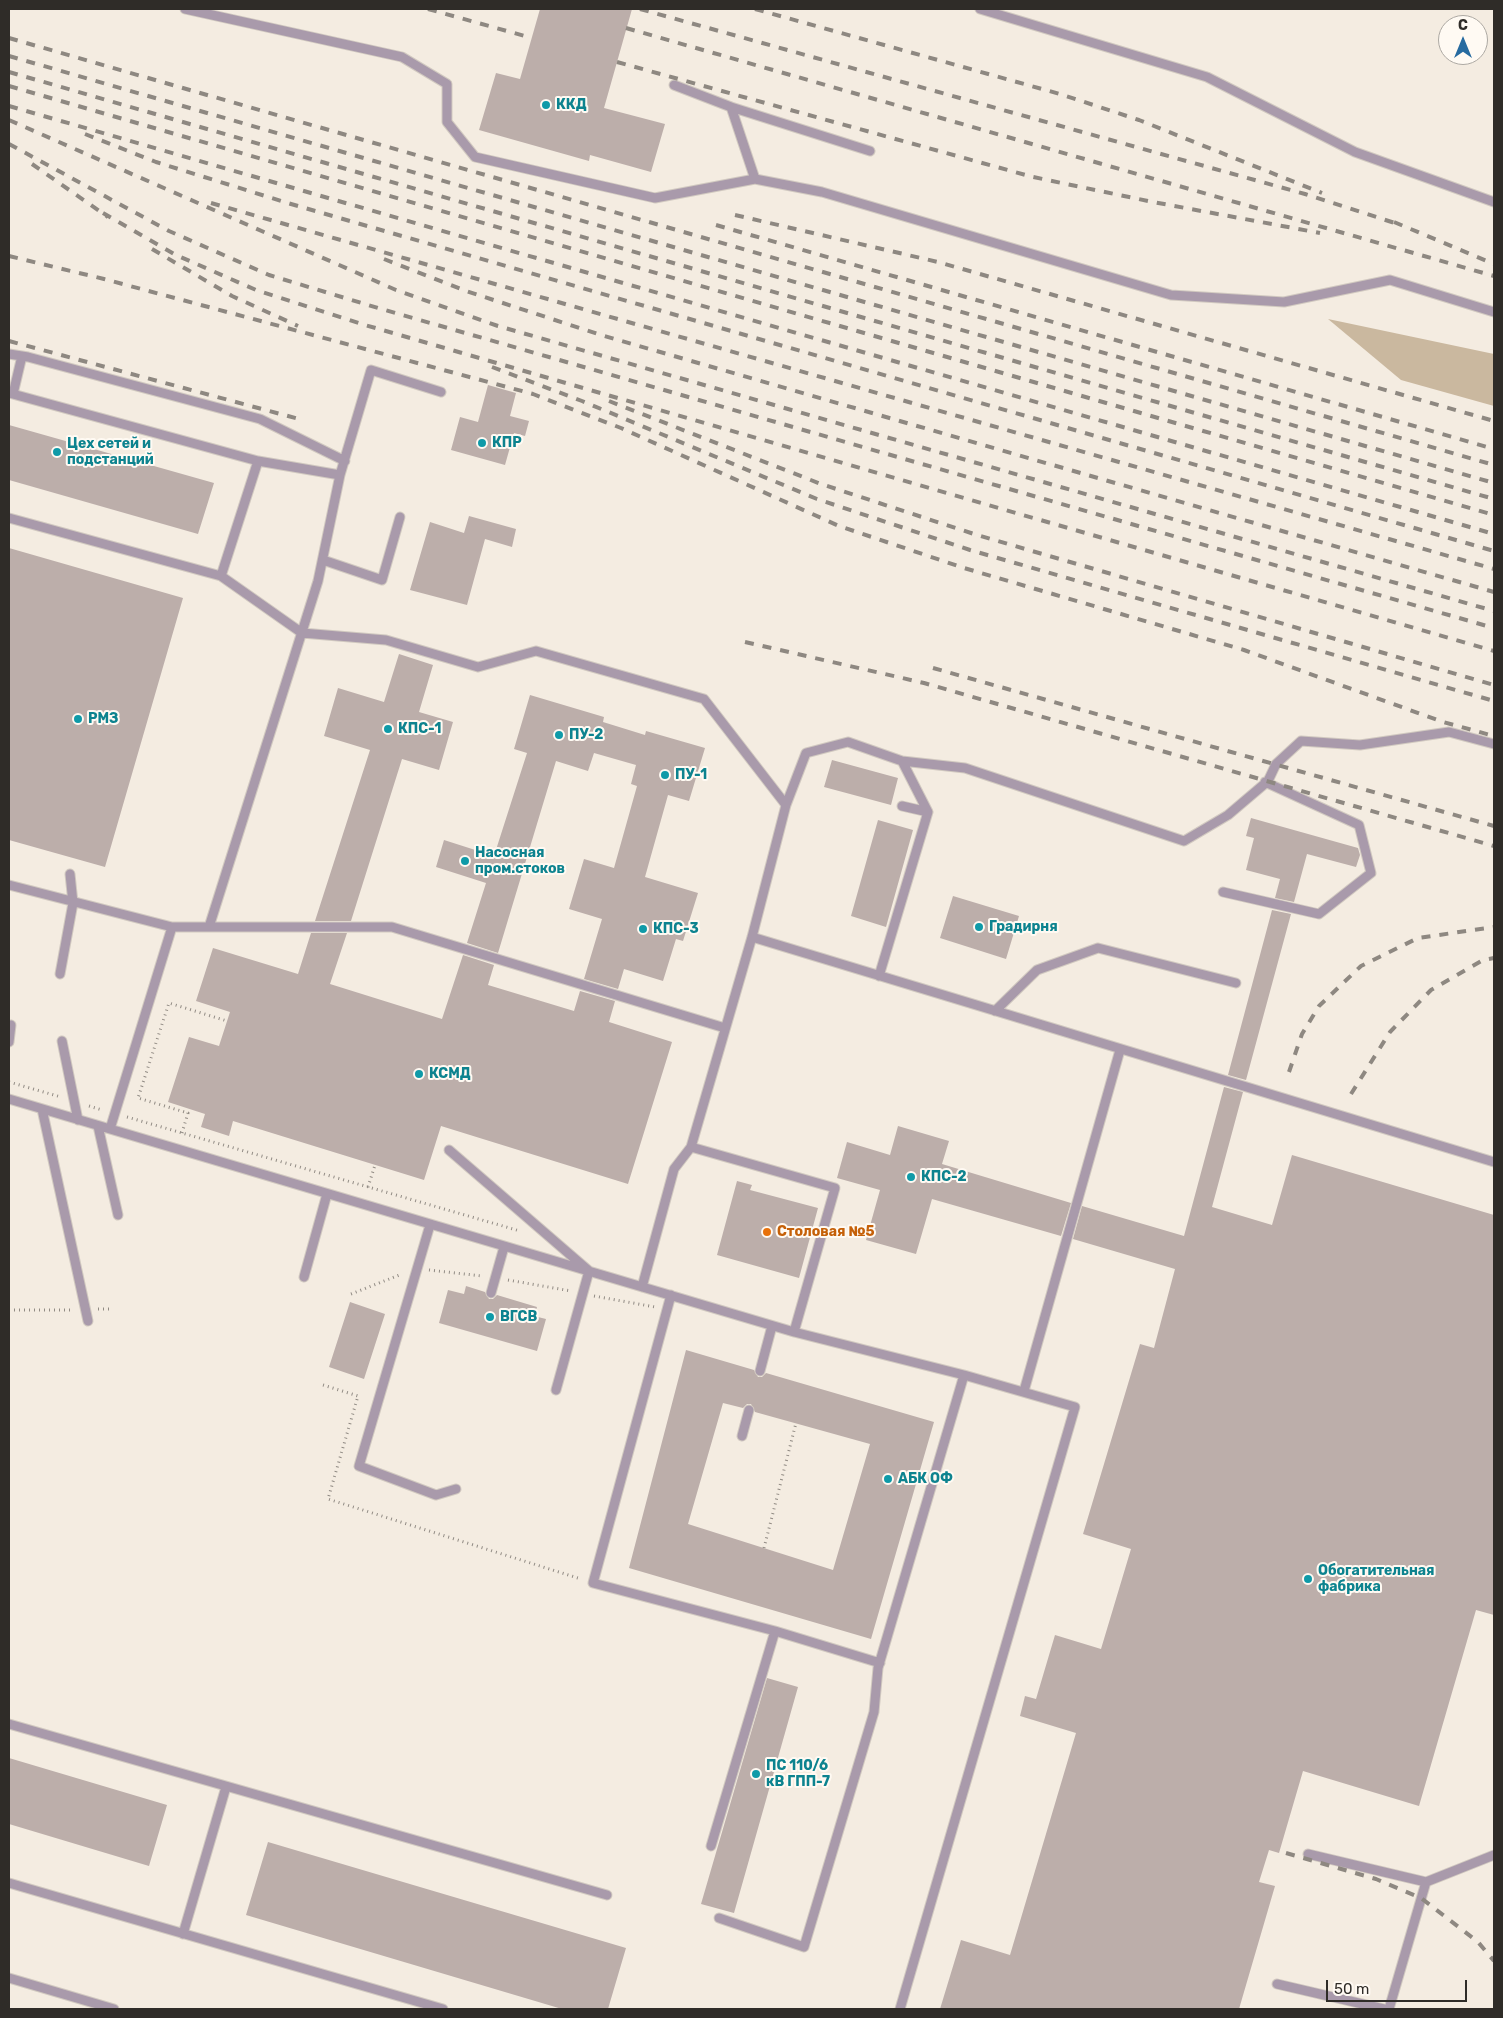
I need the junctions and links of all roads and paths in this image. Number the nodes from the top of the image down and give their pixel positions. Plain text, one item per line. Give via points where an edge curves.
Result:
1 (185, 9) edge
2 (980, 9) edge
3 (674, 85) dead end
4 (731, 107) junction
5 (870, 151) dead end
6 (755, 179) junction
7 (1494, 202) edge
8 (1494, 312) edge
9 (9, 354) edge
10 (22, 356) junction
11 (442, 392) dead end
12 (11, 394) edge
13 (258, 460) junction
14 (344, 460) junction
15 (340, 475) junction
16 (400, 517) dead end
17 (9, 518) edge
18 (323, 560) junction
19 (221, 576) junction
20 (302, 633) junction
21 (1494, 744) edge
22 (902, 761) junction
23 (1265, 782) junction
24 (786, 805) junction
25 (902, 806) dead end
26 (928, 812) junction
27 (70, 874) dead end
28 (9, 885) edge
29 (1223, 892) dead end
30 (73, 903) junction
31 (172, 928) junction
32 (209, 928) junction
33 (752, 937) junction
34 (60, 974) dead end
35 (879, 976) junction
36 (1236, 983) dead end
37 (995, 1012) junction
38 (227, 1021) dead end
39 (11, 1025) dead end
40 (725, 1028) junction
41 (62, 1041) dead end
42 (9, 1042) edge
43 (1120, 1050) junction
44 (9, 1082) edge
45 (9, 1099) edge
46 (74, 1101) junction
47 (42, 1109) junction
48 (115, 1114) junction
49 (78, 1120) junction
50 (98, 1126) junction
51 (110, 1129) junction
52 (182, 1133) junction
53 (692, 1148) junction
54 (449, 1150) dead end
55 (1494, 1162) edge
56 (375, 1165) dead end
57 (368, 1187) junction
58 (327, 1194) junction
59 (118, 1216) dead end
60 (430, 1225) junction
61 (526, 1232) dead end
62 (504, 1247) junction
63 (589, 1271) junction
64 (304, 1277) dead end
65 (642, 1287) junction
66 (491, 1294) dead end
67 (671, 1295) junction
68 (113, 1309) dead end
69 (9, 1310) edge
70 (85, 1310) junction
71 (88, 1321) dead end
72 (772, 1326) junction
73 (794, 1332) junction
74 (760, 1371) dead end
75 (964, 1375) junction
76 (556, 1390) dead end
77 (1024, 1391) junction
78 (749, 1410) dead end
79 (796, 1423) dead end
80 (742, 1436) dead end
81 (456, 1489) dead end
82 (764, 1548) dead end
83 (775, 1631) junction
84 (880, 1663) junction
85 (9, 1724) edge
86 (226, 1787) junction
87 (711, 1846) dead end
88 (1308, 1854) dead end
89 (1494, 1855) edge
90 (1426, 1882) junction
91 (9, 1883) edge
92 (606, 1895) dead end
93 (719, 1918) dead end
94 (183, 1934) junction
95 (9, 1978) edge
96 (1277, 1984) dead end
97 (114, 2009) edge
98 (443, 2009) edge
99 (900, 2009) edge
100 (1384, 2009) edge
101 (1389, 2009) edge

1 - 6 lane via 402,57 447,84 447,122 475,156 655,198
2 - 7 lane via 1207,77 1355,152
3 - 4 lane
4 - 5 lane
4 - 6 lane
6 - 8 lane via 822,192 1171,295 1284,302 1390,280
9 - 10 lane
10 - 12 lane
10 - 14 lane via 260,420
11 - 14 lane via 371,370
12 - 13 lane
13 - 15 lane
13 - 19 lane
14 - 15 lane
15 - 18 lane
16 - 18 lane via 382,580
17 - 19 lane
18 - 20 lane
19 - 20 lane
20 - 24 lane via 386,640 478,667 536,651 704,699
20 - 32 lane
21 - 23 lane via 1449,732 1360,745 1301,741 1276,764
22 - 23 lane via 964,768 1184,841 1228,815
22 - 24 lane via 848,742 806,753
22 - 26 lane
23 - 29 lane via 1359,825 1371,873 1319,914
24 - 33 lane
25 - 26 lane
26 - 35 lane
27 - 30 lane
28 - 30 lane
30 - 31 lane
30 - 34 lane
31 - 32 lane
31 - 48 lane
32 - 40 lane via 392,928
33 - 35 lane
33 - 40 lane
35 - 37 lane
36 - 37 lane via 1098,948 1037,970
37 - 43 lane
38 - 52 path via 169,1003 138,1098 188,1113
39 - 42 lane
40 - 53 lane
41 - 46 lane
43 - 55 lane
43 - 77 lane
44 - 46 path
45 - 47 lane
46 - 48 path
46 - 49 lane
47 - 49 lane
47 - 70 lane
48 - 51 lane
48 - 52 path
49 - 50 lane
50 - 51 lane
50 - 59 lane
51 - 58 lane
52 - 57 path
53 - 65 lane via 674,1169
53 - 73 lane via 835,1188
54 - 63 lane
56 - 57 path
57 - 61 path
58 - 60 lane
58 - 64 lane
60 - 62 lane
60 - 81 lane via 359,1466 436,1495
62 - 63 lane
62 - 66 lane
63 - 65 lane
63 - 76 lane
65 - 67 lane
67 - 72 lane
67 - 83 lane via 593,1583
68 - 70 path
69 - 70 path
70 - 71 lane
72 - 73 lane
72 - 74 lane
73 - 75 lane
75 - 77 lane
75 - 84 lane
77 - 99 lane via 1075,1407
78 - 80 lane
79 - 82 path
83 - 84 lane
83 - 87 lane
84 - 93 lane via 874,1712 804,1947
85 - 86 lane
86 - 92 lane
86 - 94 lane
88 - 90 lane
89 - 90 lane
90 - 101 lane
91 - 94 lane
94 - 98 lane
95 - 97 lane
96 - 100 lane

